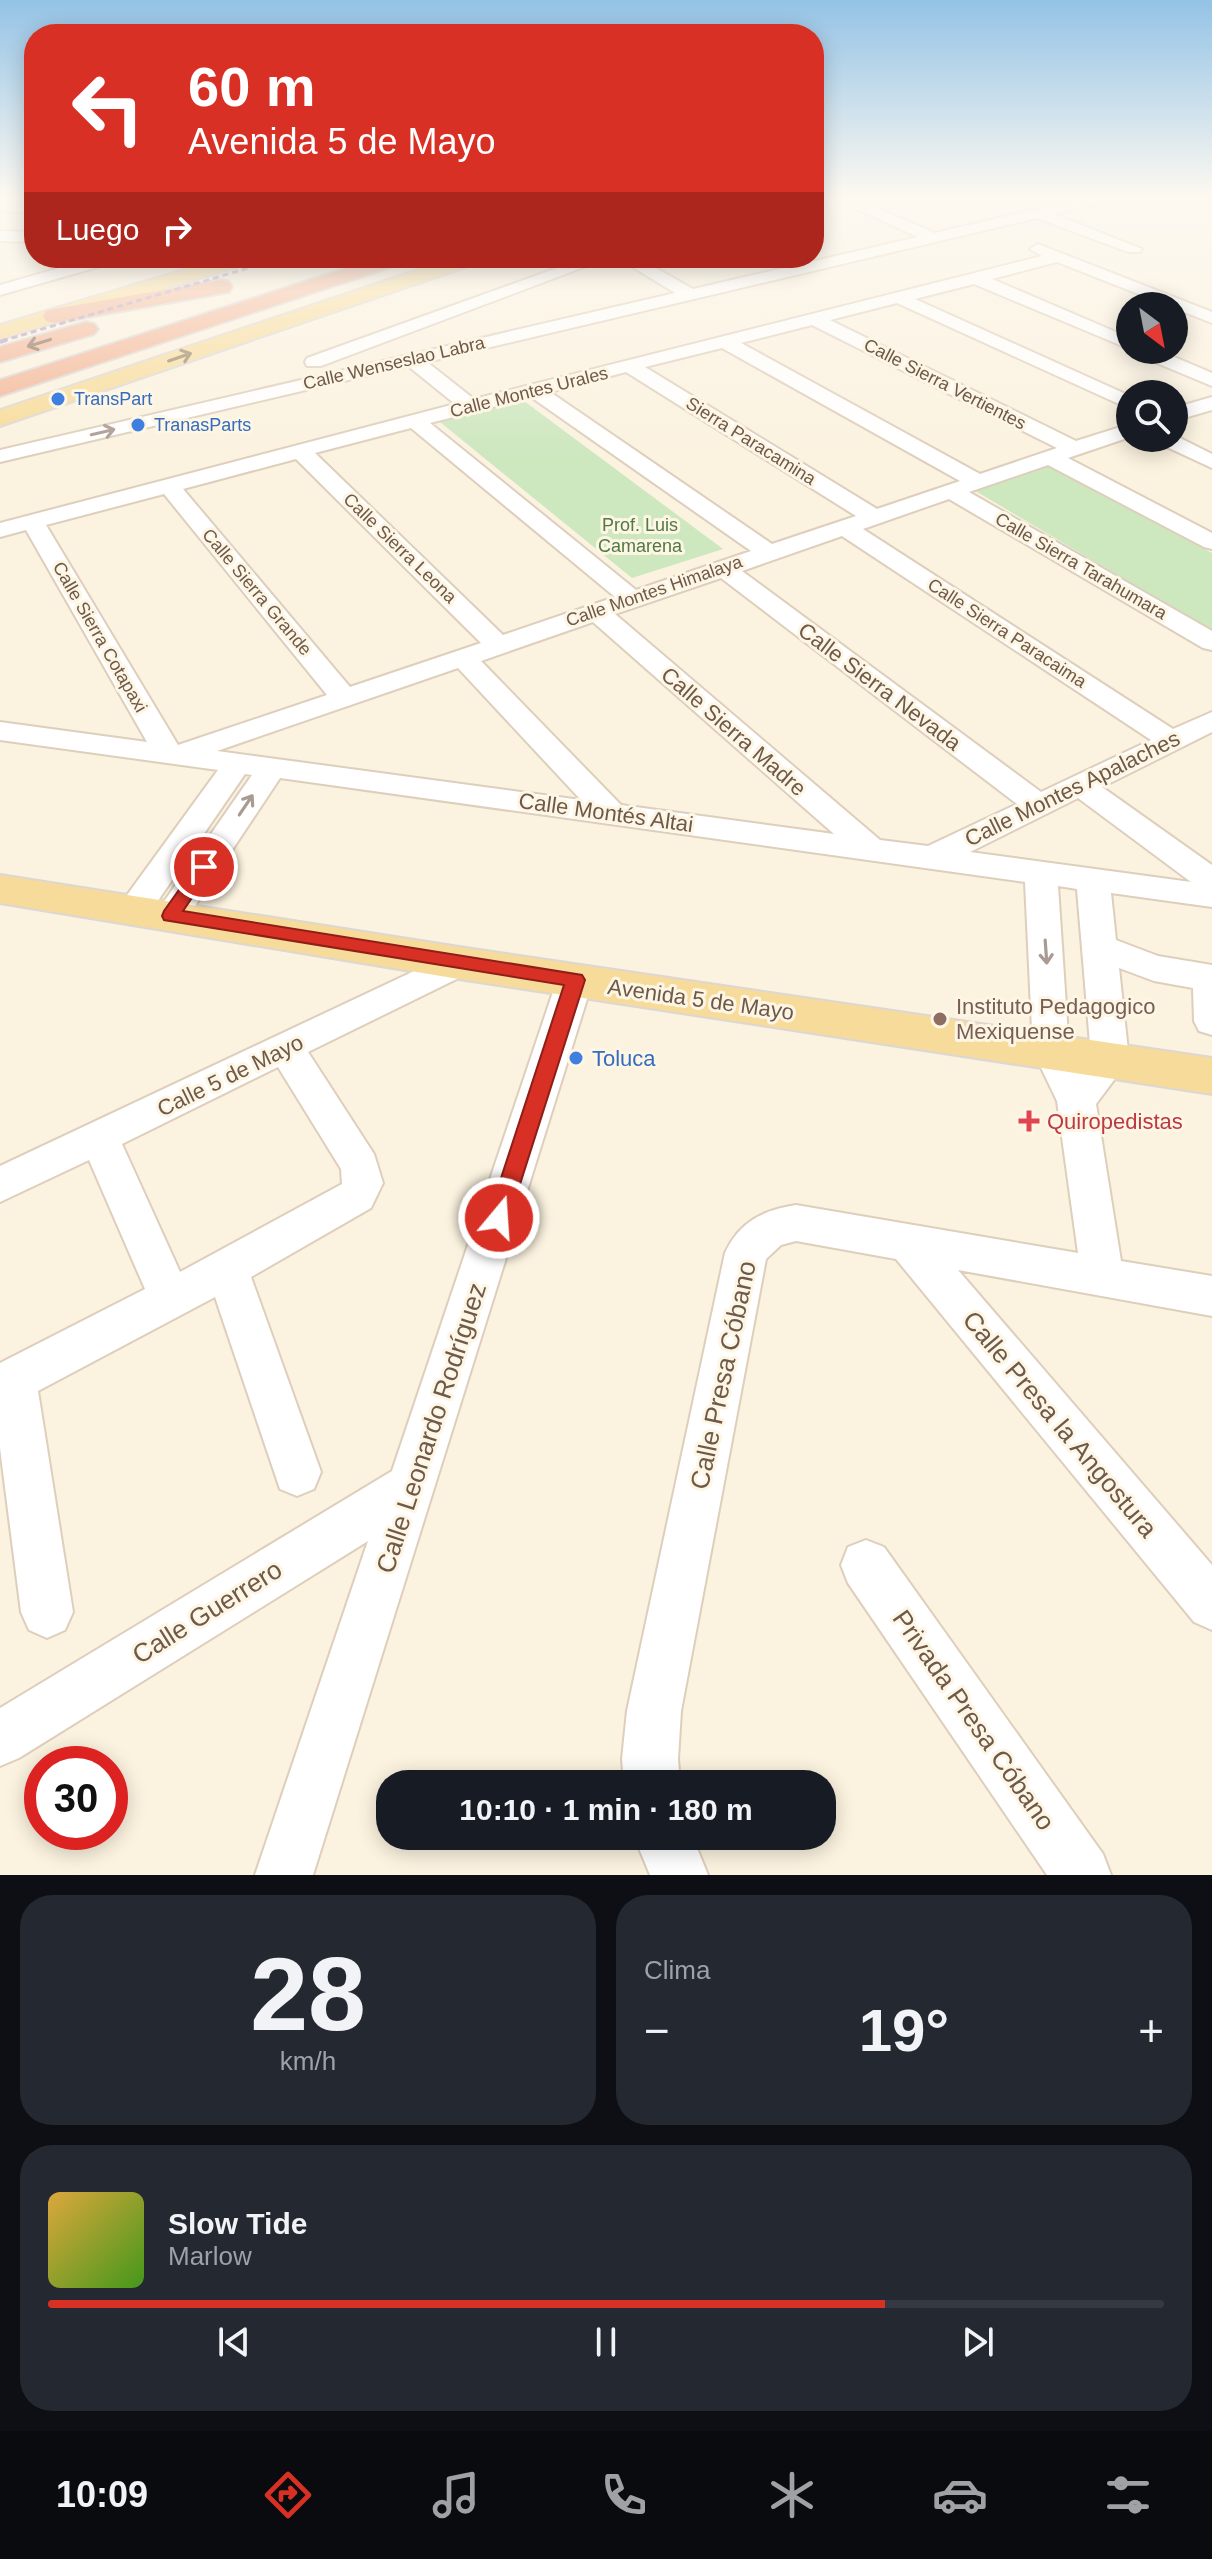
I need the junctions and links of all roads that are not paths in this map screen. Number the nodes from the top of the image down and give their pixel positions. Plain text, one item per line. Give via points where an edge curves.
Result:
1 (24, 282) edge
2 (164, 282) edge
3 (236, 282) edge
4 (324, 282) edge
5 (401, 282) edge
6 (540, 282) edge
7 (555, 282) edge
8 (670, 282) edge
9 (741, 282) edge
10 (963, 282) edge
11 (985, 282) edge
12 (1123, 282) edge
13 (221, 287) junction
14 (0, 289) edge
15 (690, 294) junction
16 (900, 298) junction
17 (487, 312) junction
18 (606, 313) junction
19 (54, 316) junction
20 (1212, 318) edge
21 (816, 320) junction
22 (0, 332) edge
23 (397, 332) junction
24 (516, 334) junction
25 (1116, 339) edge
26 (725, 342) junction
27 (0, 355) edge
28 (418, 356) junction
29 (1175, 364) edge
30 (629, 366) junction
31 (1212, 380) edge
32 (0, 388) edge
33 (534, 390) junction
34 (1116, 397) edge
35 (1212, 403) edge
36 (216, 405) junction
37 (470, 406) junction
38 (1188, 411) edge
39 (0, 418) edge
40 (415, 421) junction
41 (1116, 434) edge
42 (66, 440) junction
43 (160, 440) dead end
44 (1073, 448) junction
45 (1188, 450) edge
46 (301, 452) junction
47 (0, 456) edge
48 (1049, 457) junction
49 (1212, 462) edge
50 (975, 480) junction
51 (169, 486) junction
52 (949, 490) junction
53 (873, 516) junction
54 (33, 522) junction
55 (843, 526) junction
56 (0, 530) edge
57 (1212, 542) edge
58 (768, 552) junction
59 (723, 568) junction
60 (632, 599) junction
61 (596, 611) junction
62 (1212, 642) edge
63 (498, 645) junction
64 (462, 657) junction
65 (344, 698) junction
66 (1209, 725) edge
67 (0, 731) edge
68 (1171, 740) junction
69 (173, 754) junction
70 (237, 764) junction
71 (271, 769) junction
72 (1078, 784) junction
73 (1037, 804) junction
74 (610, 812) junction
75 (873, 851) junction
76 (933, 857) junction
77 (1041, 874) junction
78 (1093, 880) junction
79 (1212, 881) edge
80 (0, 889) edge
81 (1212, 896) edge
82 (152, 913) junction
83 (1100, 960) junction
84 (459, 963) junction
85 (1211, 978) edge
86 (575, 980) junction
87 (1212, 1021) edge
88 (286, 1048) junction
89 (1051, 1051) junction
90 (1110, 1060) junction
91 (1212, 1076) edge
92 (1076, 1101) junction
93 (99, 1138) junction
94 (0, 1185) edge
95 (908, 1243) junction
96 (227, 1269) junction
97 (1102, 1274) junction
98 (1212, 1296) edge
99 (170, 1297) junction
100 (7, 1383) edge
101 (297, 1472) dead end
102 (413, 1485) junction
103 (866, 1565) dead end
104 (1212, 1604) edge
105 (47, 1612) dead end
106 (0, 1739) edge
107 (651, 1770) edge
108 (669, 1850) edge
109 (284, 1875) edge
110 (679, 1875) edge
111 (1082, 1875) edge

1 - 14 street
2 - 19 main road
3 - 13 highway
4 - 32 highway
39 -> 5 main road
6 - 17 street
7 - 18 street
8 - 15 street
9 - 15 street, Calle Wenseslao Labra
10 - 16 street, Calle Montes Urales
11 - 25 street
12 - 20 street
13 - 19 highway
13 -> 27 highway
15 - 18 street, Calle Wenseslao Labra
16 - 21 street, Calle Montes Urales
16 - 34 street
17 - 23 street
17 - 24 street
18 - 24 street, Calle Wenseslao Labra
19 - 22 main road
21 - 26 street, Calle Montes Urales
21 - 44 street, Calle Sierra Vertientes
23 - 28 street
23 - 36 street via 266,379
24 - 28 street, Calle Wenseslao Labra
26 - 30 street, Calle Montes Urales
26 - 50 street
28 - 36 street, Calle Wenseslao Labra
28 - 37 street
29 - 31 street
30 - 33 street, Calle Montes Urales
30 - 53 street, Sierra Paracamina
33 - 37 street, Calle Montes Urales
33 - 58 street
35 - 38 street
42 -> 36 street, Calle Wenseslao Labra
37 - 40 street, Calle Montes Urales
40 - 46 street, Calle Montes Urales
40 - 60 street
41 - 44 street, Calle Montes Himalaya
42 - 43 street via 74,450 91,454
42 - 47 street, Calle Wenseslao Labra
44 - 48 street, Calle Montes Himalaya
45 - 49 street
46 - 51 street, Calle Montes Urales
46 - 63 street, Calle Sierra Leona
48 - 50 street, Calle Montes Himalaya
48 - 57 street
50 - 52 street, Calle Montes Himalaya
51 - 54 street, Calle Montes Urales
51 - 65 street, Calle Sierra Grande
52 - 53 street, Calle Montes Himalaya
52 - 62 street, Calle Sierra Tarahumara
53 - 55 street, Calle Montes Himalaya
54 - 56 street, Calle Montes Urales
54 - 69 street, Calle Sierra Cotapaxi
55 - 58 street, Calle Montes Himalaya
55 - 68 street, Calle Sierra Paracaima
58 - 59 street, Calle Montes Himalaya
59 - 60 street, Calle Montes Himalaya
59 - 73 street, Calle Sierra Nevada
60 - 61 street, Calle Montes Himalaya
61 - 63 street, Calle Montes Himalaya
61 - 75 street, Calle Sierra Madre
63 - 64 street, Calle Montes Himalaya
64 - 65 street, Calle Montes Himalaya
64 - 74 street
65 - 69 street, Calle Montes Himalaya
66 - 68 street, Calle Montes Apalaches
67 - 69 street, Calle Montés Altai
68 - 72 street, Calle Montes Apalaches
69 - 70 street, Calle Montés Altai
70 - 71 street, Calle Montés Altai
70 - 82 street
71 - 74 street, Calle Montés Altai
82 -> 71 street
72 - 73 street, Calle Montes Apalaches
72 - 79 street
73 - 76 street, Calle Montes Apalaches
74 - 75 street, Calle Montés Altai
75 - 76 street, Calle Montés Altai
76 - 77 street, Calle Montés Altai
77 - 78 street, Calle Montés Altai
77 -> 89 street
78 - 81 street, Calle Montés Altai
78 - 83 street
80 - 82 main road, Avenida 5 de Mayo
82 - 84 main road, Avenida 5 de Mayo
83 - 85 street
83 - 90 street
84 - 86 main road, Avenida 5 de Mayo
84 - 88 street, Calle 5 de Mayo
85 - 87 street
86 - 89 main road, Avenida 5 de Mayo
86 - 102 street, Calle Leonardo Rodríguez
88 - 93 street, Calle 5 de Mayo
88 - 96 street via 360,1166 363,1183 357,1196 343,1206
89 - 90 main road, Avenida 5 de Mayo
89 - 92 street
90 - 91 main road, Avenida 5 de Mayo
90 - 92 street
92 - 97 street
93 - 94 street, Calle 5 de Mayo
93 - 99 street
95 - 97 street, Calle Presa Cóbano
95 - 104 street, Calle Presa la Angostura
95 - 107 street, Calle Presa Cóbano via 796,1223 776,1225 757,1236 746,1253 654,1711
96 - 99 street
96 - 101 street
97 - 98 street, Calle Presa Cóbano
99 - 100 street
100 - 105 street
102 - 106 street, Calle Guerrero
102 - 109 street, Calle Leonardo Rodríguez
103 - 111 street, Privada Presa Cóbano
108 - 110 street

